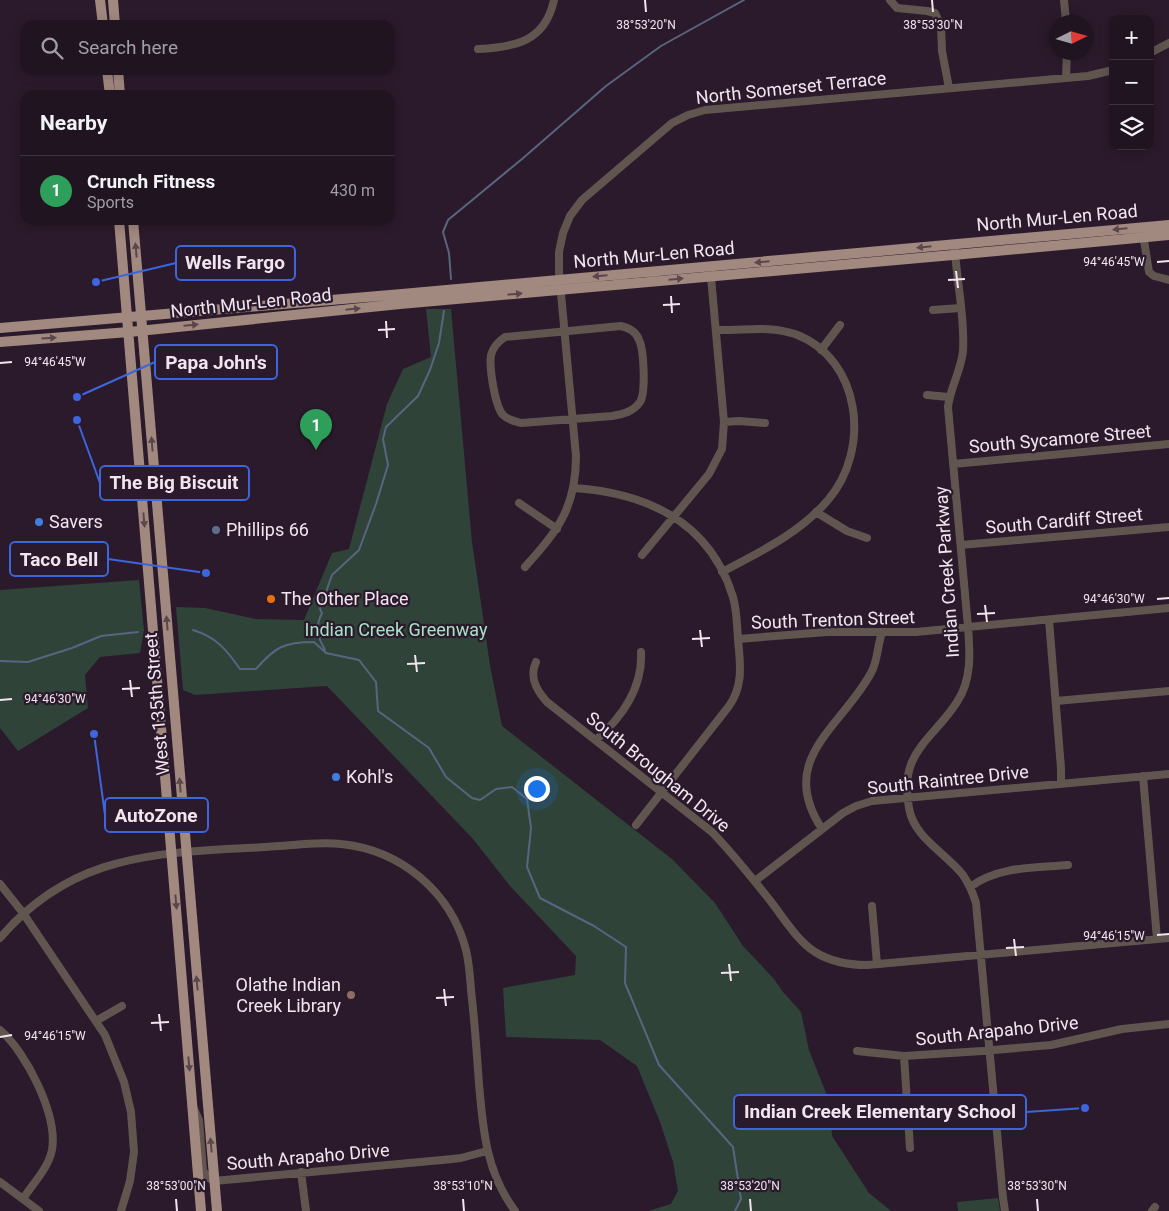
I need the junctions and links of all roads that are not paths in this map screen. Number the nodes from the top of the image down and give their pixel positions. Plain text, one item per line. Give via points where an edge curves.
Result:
1 (100, 0) edge
2 (113, 0) edge
3 (554, 0) edge
4 (890, 0) edge
5 (1064, 0) edge
6 (1065, 15) edge
7 (102, 20) edge
8 (115, 20) edge
9 (1169, 43) edge
10 (478, 49) dead end
11 (1154, 51) edge
12 (1067, 60) edge
13 (1109, 71) edge
14 (108, 75) edge
15 (118, 75) edge
16 (1066, 78) junction
17 (949, 88) junction
18 (109, 90) edge
19 (120, 90) edge
20 (120, 225) edge
21 (133, 225) edge
22 (1169, 225) edge
23 (1142, 232) junction
24 (1169, 235) edge
25 (954, 244) junction
26 (955, 255) junction
27 (711, 271) junction
28 (1169, 280) edge
29 (560, 285) junction
30 (960, 308) junction
31 (933, 310) dead end
32 (141, 315) junction
33 (127, 316) junction
34 (840, 326) dead end
35 (0, 328) edge
36 (143, 330) junction
37 (565, 330) junction
38 (716, 330) junction
39 (128, 332) junction
40 (0, 342) edge
41 (821, 350) junction
42 (927, 395) dead end
43 (949, 397) junction
44 (572, 419) junction
45 (724, 422) junction
46 (765, 423) dead end
47 (1169, 444) edge
48 (953, 464) junction
49 (574, 488) junction
50 (519, 503) dead end
51 (816, 512) junction
52 (674, 517) junction
53 (1169, 527) edge
54 (557, 529) junction
55 (867, 538) dead end
56 (961, 545) junction
57 (642, 555) dead end
58 (526, 567) dead end
59 (722, 572) junction
60 (1169, 608) edge
61 (1049, 620) junction
62 (968, 627) junction
63 (882, 633) junction
64 (738, 639) junction
65 (641, 652) dead end
66 (536, 662) dead end
67 (1169, 691) edge
68 (1056, 701) junction
69 (596, 740) junction
70 (1169, 774) edge
71 (1143, 776) junction
72 (1061, 783) junction
73 (662, 792) junction
74 (907, 797) junction
75 (636, 824) dead end
76 (822, 829) junction
77 (186, 851) junction
78 (172, 854) junction
79 (1068, 865) dead end
80 (755, 881) junction
81 (0, 884) edge
82 (970, 887) junction
83 (872, 906) dead end
84 (23, 913) junction
85 (0, 938) edge
86 (1169, 938) edge
87 (1157, 939) junction
88 (981, 955) junction
89 (877, 964) junction
90 (122, 1006) dead end
91 (96, 1021) junction
92 (1169, 1024) edge
93 (0, 1030) edge
94 (857, 1051) dead end
95 (990, 1051) junction
96 (904, 1056) junction
97 (192, 1105) junction
98 (910, 1148) dead end
99 (487, 1151) junction
100 (301, 1172) junction
101 (214, 1181) junction
102 (0, 1182) edge
103 (23, 1199) junction
104 (39, 1211) edge
105 (121, 1211) edge
106 (202, 1211) edge
107 (217, 1211) edge
108 (306, 1211) edge
109 (516, 1211) edge
110 (1006, 1211) edge

1 - 7 main road
2 - 8 main road
3 - 10 street via 546,21 530,37 509,47
4 - 17 street via 898,8 935,14 941,26
5 - 6 street
9 - 11 street
12 - 16 street
13 - 16 street, North Somerset Terrace
14 - 18 main road
15 - 19 main road
16 - 17 street, North Somerset Terrace
17 - 29 street, North Somerset Terrace via 705,110 680,118 588,194 576,208 560,242
20 - 33 main road, West 135th Street
32 -> 21 main road, West 135th Street
22 - 23 main road, North Mur-Len Road
23 - 24 main road, North Mur-Len Road
23 -> 25 main road, North Mur-Len Road
23 - 26 main road, North Mur-Len Road
23 - 28 street via 1149,272
25 - 26 street, Indian Creek Parkway
25 -> 27 main road, North Mur-Len Road
26 - 27 main road, North Mur-Len Road
26 - 30 street, Indian Creek Parkway
27 - 29 main road, North Mur-Len Road
27 - 38 street
29 - 32 main road, North Mur-Len Road
36 -> 29 main road, North Mur-Len Road
29 - 37 street, North Somerset Terrace
30 - 31 street
30 - 43 street, Indian Creek Parkway via 963,351
32 - 33 main road, North Mur-Len Road
32 - 36 main road, West 135th Street
33 - 35 main road, North Mur-Len Road
33 - 39 main road, West 135th Street
34 - 41 street
36 - 39 main road, North Mur-Len Road
77 -> 36 main road, West 135th Street
37 - 44 street, North Somerset Terrace
37 - 44 street via 621,326 634,332 641,347 644,387 640,402 633,410 624,414
37 - 44 street via 516,335 497,342 492,355 495,397 504,416 521,423
38 - 41 street via 776,329 805,338
38 - 45 street
40 -> 39 main road, North Mur-Len Road
39 -> 78 main road, West 135th Street
41 - 51 street via 846,383 852,402 855,433 843,480
42 - 43 street
43 - 48 street, Indian Creek Parkway
44 - 49 street, North Somerset Terrace via 576,456
45 - 46 street
45 - 52 street via 720,454
47 - 48 street, South Sycamore Street
48 - 56 street, Indian Creek Parkway
49 - 52 street via 598,489 642,501
49 - 54 street, North Somerset Terrace
50 - 54 street
51 - 55 street via 847,532
51 - 59 street via 772,546
52 - 57 street
52 - 59 street via 709,549
53 - 56 street, South Cardiff Street
54 - 58 street, North Somerset Terrace
56 - 62 street, Indian Creek Parkway
59 - 64 street via 733,598
60 - 61 street, South Trenton Street
61 - 62 street, South Trenton Street
61 - 68 street
62 - 63 street, South Trenton Street
62 - 74 street, Indian Creek Parkway via 969,668 963,690 958,701 916,752 906,785
63 - 64 street, South Trenton Street via 827,632
63 - 76 street via 872,672 819,742 809,764 806,780 808,797 814,817
64 - 73 street via 741,675 734,700
65 - 69 street via 640,676 635,691
66 - 69 street, South Brougham Drive via 533,678 542,696
67 - 68 street
68 - 72 street
69 - 73 street, South Brougham Drive
70 - 71 street, South Raintree Drive
71 - 72 street, South Raintree Drive
71 - 87 street
72 - 74 street, South Raintree Drive
73 - 75 street
73 - 80 street, South Brougham Drive via 712,832
74 - 76 street, South Raintree Drive via 856,806
74 - 82 street, Indian Creek Parkway via 910,816 920,832 956,867
76 - 80 street, South Raintree Drive
77 - 78 street
77 - 99 street via 339,844 368,849 402,864 436,892 459,929 469,966
101 -> 77 main road, West 135th Street
78 - 84 street via 119,862 84,873 46,894
78 -> 97 main road, West 135th Street
79 - 82 street via 1004,871 979,880
80 - 89 street, South Brougham Drive via 799,938 814,951 845,964
81 - 84 street
82 - 88 street, Indian Creek Parkway via 976,903
83 - 89 street
84 - 85 street
84 - 91 street
86 - 87 street, South Brougham Drive
87 - 88 street, South Brougham Drive
88 - 89 street, South Brougham Drive
88 - 95 street, Indian Creek Parkway
90 - 91 street
91 - 105 street via 124,1082 131,1112 134,1152
92 - 95 street, South Arapaho Drive via 1122,1029 1051,1045
93 - 103 street via 15,1046 34,1079 47,1110 53,1136 45,1168
94 - 96 street, South Arapaho Drive
95 - 96 street, South Arapaho Drive
95 - 110 street, Indian Creek Parkway
96 - 98 street
97 - 101 street, South Arapaho Drive via 199,1120 203,1170
97 - 106 main road, West 135th Street
99 - 100 street, South Arapaho Drive via 461,1158
99 - 109 street via 505,1196
100 - 101 street, South Arapaho Drive
100 - 108 street
101 - 107 main road, West 135th Street
102 - 103 street
103 - 104 street

